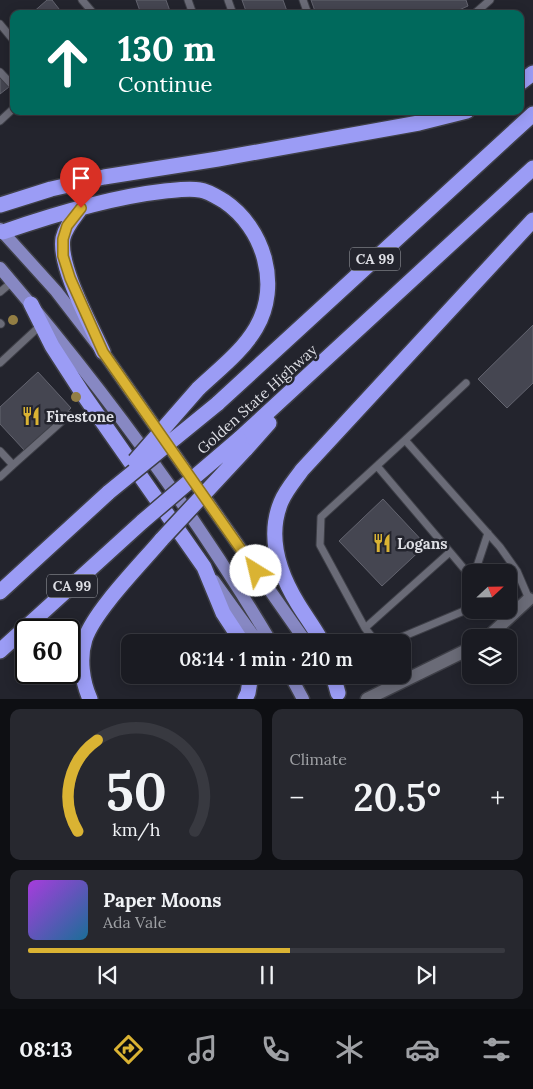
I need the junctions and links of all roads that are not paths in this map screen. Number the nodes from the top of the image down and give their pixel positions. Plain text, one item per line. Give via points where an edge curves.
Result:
1 (82, 0) edge
2 (489, 0) edge
3 (91, 10) edge
4 (478, 10) edge
5 (0, 24) edge
6 (10, 37) edge
7 (0, 72) edge
8 (10, 83) edge
9 (10, 112) edge
10 (533, 114) edge
11 (450, 115) edge
12 (0, 121) edge
13 (533, 168) edge
14 (0, 205) edge
15 (81, 208) junction
16 (533, 220) edge
17 (1, 231) edge
18 (0, 268) edge
19 (12, 282) junction
20 (0, 292) edge
21 (31, 304) junction
22 (42, 325) junction
23 (103, 352) junction
24 (0, 363) edge
25 (466, 383) dead end
26 (68, 415) dead end
27 (405, 440) junction
28 (242, 445) junction
29 (0, 451) edge
30 (13, 465) junction
31 (377, 466) junction
32 (0, 477) edge
33 (108, 492) junction
34 (488, 533) junction
35 (450, 552) junction
36 (478, 564) edge
37 (512, 564) edge
38 (462, 566) edge
39 (204, 567) junction
40 (518, 573) edge
41 (0, 592) edge
42 (529, 599) joint
43 (462, 612) edge
44 (365, 628) junction
45 (497, 629) edge
46 (237, 634) edge
47 (252, 634) edge
48 (266, 634) edge
49 (300, 634) edge
50 (317, 634) edge
51 (370, 634) edge
52 (409, 634) edge
53 (0, 651) edge
54 (462, 652) edge
55 (249, 684) edge
56 (294, 684) edge
57 (332, 684) edge
58 (339, 696) edge
59 (90, 699) edge
60 (245, 699) edge
61 (303, 699) edge
62 (367, 699) edge

1 - 3 lane
2 - 4 lane
5 - 6 lane
7 - 8 lane
9 - 12 lane
10 - 33 highway, Golden State Highway / CA 99, bridge via 217,404
11 - 14 highway via 410,125 104,177
13 - 28 highway, Golden State Highway / CA 99 via 307,378
15 - 17 highway
15 - 23 highway via 67,226 63,256
15 - 33 highway, bridge via 148,193 200,190 233,208 256,235 267,269 264,310 246,343 198,389
16 - 50 highway via 302,470 281,501 275,523 279,563 287,584
17 - 23 main road via 56,291
18 - 19 main road
19 - 20 lane
19 - 21 main road
21 - 22 highway
21 - 48 main road via 150,457
22 - 24 lane
22 - 39 highway via 83,394
23 - 49 main road
25 - 27 lane
26 - 30 lane
27 - 31 lane
27 - 34 lane
28 - 53 highway, Golden State Highway / CA 99, bridge via 144,521
28 - 59 highway, bridge via 101,612 85,639 82,657 83,676
29 - 30 lane
30 - 32 lane
31 - 35 lane
31 - 44 lane via 321,517 320,545
33 - 41 highway, Golden State Highway / CA 99
34 - 36 lane
34 - 37 lane
35 - 38 lane
35 - 44 lane
39 - 46 highway via 223,613
39 - 47 main road
40 - 42 lane
42 - 45 street
43 - 52 lane
44 - 51 lane
54 - 62 street
55 - 60 highway
56 - 61 main road
57 - 58 main road

